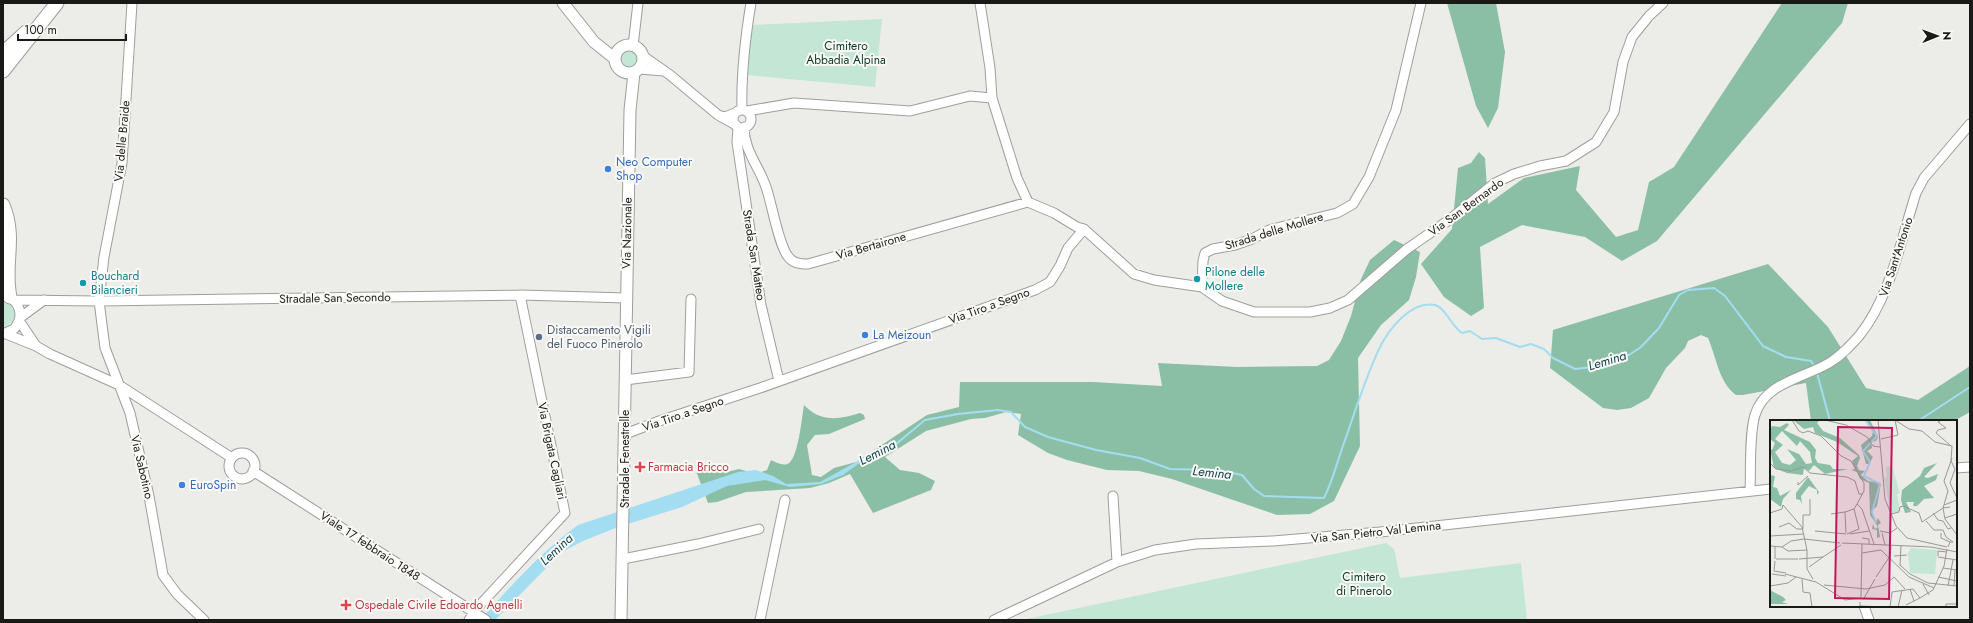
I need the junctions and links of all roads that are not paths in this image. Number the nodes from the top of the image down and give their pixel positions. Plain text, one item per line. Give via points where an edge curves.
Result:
1 (48, 3) edge
2 (57, 3) edge
3 (132, 3) edge
4 (563, 3) edge
5 (638, 3) edge
6 (751, 3) edge
7 (980, 3) edge
8 (1421, 3) edge
9 (1663, 3) edge
10 (29, 34) junction
11 (634, 46) junction
12 (3, 53) edge
13 (616, 54) junction
14 (643, 56) junction
15 (3, 60) edge
16 (3, 71) edge
17 (637, 71) junction
18 (664, 71) junction
19 (622, 72) junction
20 (3, 81) edge
21 (631, 95) junction
22 (992, 98) junction
23 (741, 111) junction
24 (718, 115) junction
25 (1970, 124) edge
26 (739, 126) junction
27 (1028, 202) junction
28 (3, 205) edge
29 (1084, 229) junction
30 (1202, 287) junction
31 (7, 293) edge
32 (520, 296) junction
33 (626, 298) junction
34 (44, 300) junction
35 (691, 300) dead end
36 (99, 301) junction
37 (20, 319) junction
38 (4, 334) edge
39 (36, 346) junction
40 (625, 380) junction
41 (780, 382) junction
42 (119, 385) junction
43 (625, 434) junction
44 (232, 458) junction
45 (1970, 467) edge
46 (1957, 468) edge
47 (253, 471) junction
48 (1770, 489) edge
49 (1750, 491) junction
50 (1113, 496) dead end
51 (784, 500) dead end
52 (759, 529) dead end
53 (623, 559) junction
54 (1117, 562) junction
55 (1864, 607) edge
56 (477, 617) edge
57 (204, 620) edge
58 (622, 620) edge
59 (760, 620) edge
60 (994, 620) edge
61 (1869, 620) edge

1 - 10 highway
2 - 10 highway
3 - 36 street, Via delle Braide via 122,163 104,257
4 - 13 main road via 594,42
5 - 11 street
6 - 23 street via 744,47
7 - 22 street
8 - 30 street, Strada delle Mollere via 1396,110 1369,177 1353,204 1337,213 1269,230 1252,239 1205,253
9 - 30 street, Via San Bernardo via 1632,37 1623,62 1614,112 1596,142 1566,161 1534,168 1495,183 1406,250 1348,300 1330,308 1310,312 1254,312 1222,301
10 - 12 highway
10 - 15 highway
10 - 16 highway
10 - 20 highway
11 - 13 main road via 627,45
11 - 14 main road
13 - 19 main road, Via Nazionale via 616,66
14 - 17 main road, Via Nazionale
14 - 18 street
17 - 18 street
17 - 19 main road
17 - 21 main road, Via Nazionale
18 - 24 street
19 - 21 main road, Via Nazionale
21 - 33 main road, Via Nazionale
22 - 23 street via 970,96 910,111 794,103
22 - 27 street via 1017,178
23 - 24 street via 724,117
23 - 26 street via 733,119
23 - 26 street via 751,120 748,125
24 - 26 street
25 - 49 street, Via Sant'Antonio via 1924,178 1916,193 1882,302 1860,336 1830,363 1781,385 1768,394 1759,406 1755,415
26 - 27 street, Via Bertairone via 750,156 766,185 786,253 796,263 808,264
26 - 41 street, Strada San Matteo via 737,142 761,304
27 - 29 street via 1054,212
28 - 31 highway via 11,237
29 - 30 street via 1134,274 1154,280
29 - 41 street, Via Tiro a Segno via 1068,248 1050,282 1035,290
31 - 34 street, Stradale San Secondo
31 - 37 street via 18,305
32 - 33 street, Stradale San Secondo
32 - 36 street, Stradale San Secondo
32 - 56 street, Via Brigata Cagliari via 565,513
33 - 40 main road, Stradale Fenestrelle
34 - 36 street, Stradale San Secondo
34 - 37 street
35 - 40 street via 689,372
36 - 42 street, Via Sabotino via 105,348
37 - 38 street via 14,330
37 - 39 street
38 - 39 street
39 - 42 street
40 - 43 main road, Stradale Fenestrelle
41 - 43 street, Via Tiro a Segno
42 - 44 street
42 - 57 street, Via Sabotino via 130,413 149,496 163,575 177,594
43 - 53 main road, Stradale Fenestrelle
44 - 47 street via 239,453 247,454 253,459
44 - 47 street via 230,468 234,475 245,478
45 - 46 street
47 - 56 street, Viale 17 febbraio 1848
48 - 49 street, Via San Pietro Val Lemina
49 - 54 street, Via San Pietro Val Lemina via 1332,537 1196,544 1155,550
50 - 54 street
51 - 59 street
52 - 53 street
53 - 58 main road, Stradale Fenestrelle
54 - 60 street, Via San Pietro Val Lemina
55 - 61 street

